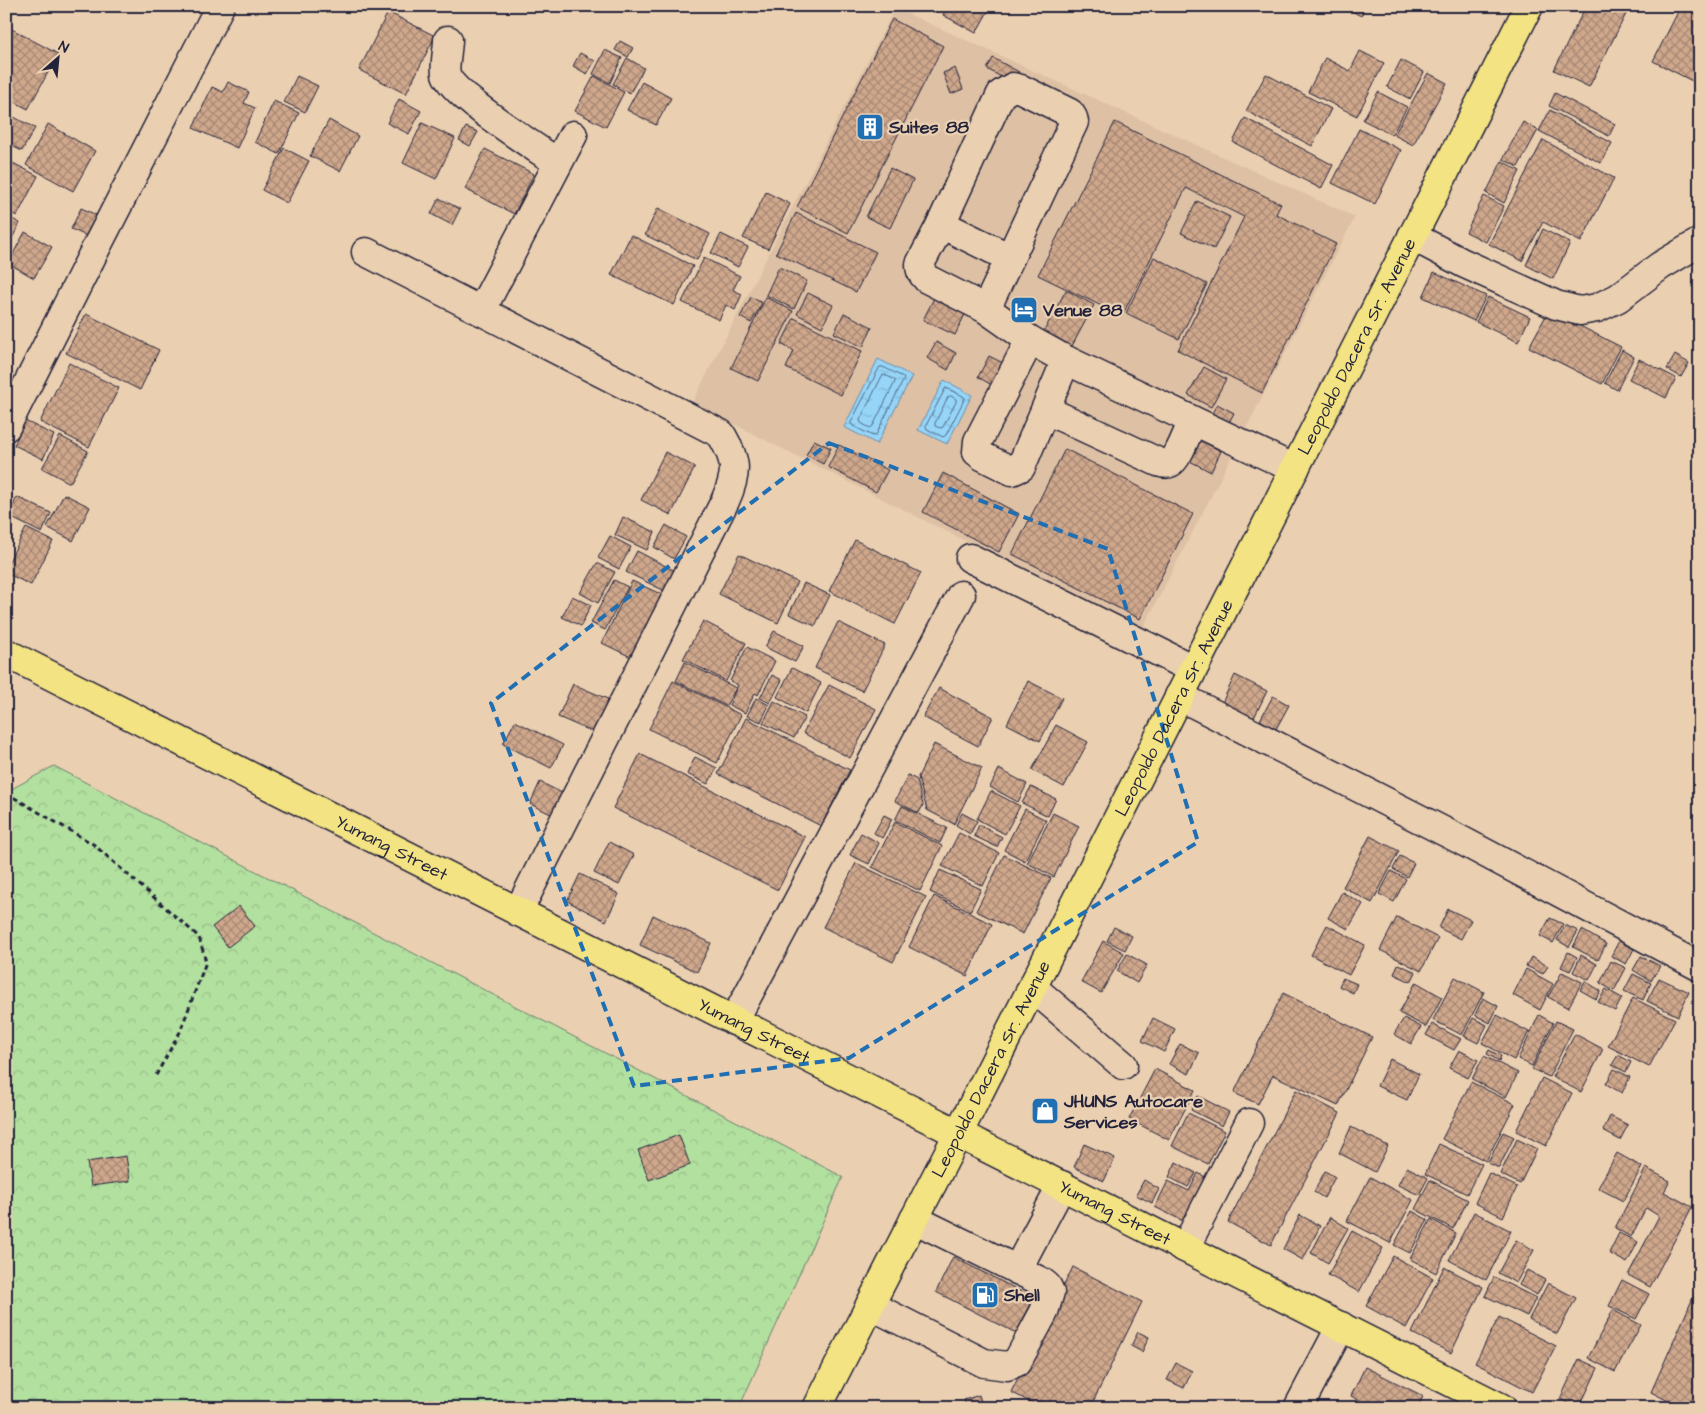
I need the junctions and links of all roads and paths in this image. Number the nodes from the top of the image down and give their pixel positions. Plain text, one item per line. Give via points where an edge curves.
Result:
1 (220, 6) edge
2 (1528, 6) edge
3 (448, 40) dead end
4 (573, 135) dead end
5 (558, 163) junction
6 (941, 224) junction
7 (1412, 236) junction
8 (1700, 242) edge
9 (366, 252) dead end
10 (1010, 258) junction
11 (986, 309) junction
12 (481, 311) junction
13 (1030, 340) junction
14 (1066, 360) junction
15 (1046, 410) junction
16 (1192, 421) junction
17 (6, 427) edge
18 (1295, 469) junction
19 (970, 558) dead end
20 (961, 595) dead end
21 (6, 653) edge
22 (1193, 669) junction
23 (1180, 696) junction
24 (6, 793) edge
25 (518, 912) junction
26 (1700, 967) edge
27 (1032, 987) junction
28 (734, 1020) junction
29 (1124, 1065) dead end
30 (155, 1077) dead end
31 (1249, 1123) dead end
32 (958, 1134) junction
33 (1062, 1186) junction
34 (914, 1219) junction
35 (1185, 1248) junction
36 (1017, 1270) junction
37 (870, 1305) junction
38 (1341, 1326) junction
39 (817, 1408) edge
40 (1298, 1408) edge
41 (1502, 1408) edge

1 - 17 street
2 - 7 main road, Leopoldo Dacera Sr. Avenue
3 - 5 street via 446,74 454,86 484,112
4 - 5 street
5 - 12 street
6 - 10 street
6 - 10 street via 1002,94 1013,87 1022,89 1070,113 1074,122
6 - 11 street via 920,270 927,279
7 - 8 street via 1556,305 1580,311 1598,308 1618,298 1660,266
7 - 18 main road, Leopoldo Dacera Sr. Avenue
9 - 12 street
10 - 11 street
11 - 13 street
12 - 25 street via 721,434 732,453 734,480
13 - 14 street
13 - 15 street via 978,441 976,452 1012,471 1016,470 1021,467
14 - 15 street
14 - 16 street
15 - 16 street via 1166,464 1176,457
16 - 18 street
18 - 22 main road, Leopoldo Dacera Sr. Avenue
19 - 22 street
20 - 28 street
21 - 25 main road, Yumang Street
22 - 23 main road, Leopoldo Dacera Sr. Avenue
23 - 26 street
23 - 27 main road, Leopoldo Dacera Sr. Avenue
24 - 30 path via 93,844 199,937 206,962 180,1032
25 - 28 main road, Yumang Street
27 - 29 street
27 - 32 main road, Leopoldo Dacera Sr. Avenue
28 - 32 main road, Yumang Street
31 - 35 street
32 - 33 main road, Yumang Street
32 - 34 main road, Leopoldo Dacera Sr. Avenue
33 - 35 main road, Yumang Street
33 - 36 street
34 - 36 street
34 - 37 main road, Leopoldo Dacera Sr. Avenue
35 - 38 main road, Yumang Street
36 - 37 street via 1042,1282 1050,1292 1044,1312 1017,1362 1007,1366 984,1363
37 - 39 main road, Leopoldo Dacera Sr. Avenue
38 - 40 street
38 - 41 main road, Yumang Street

